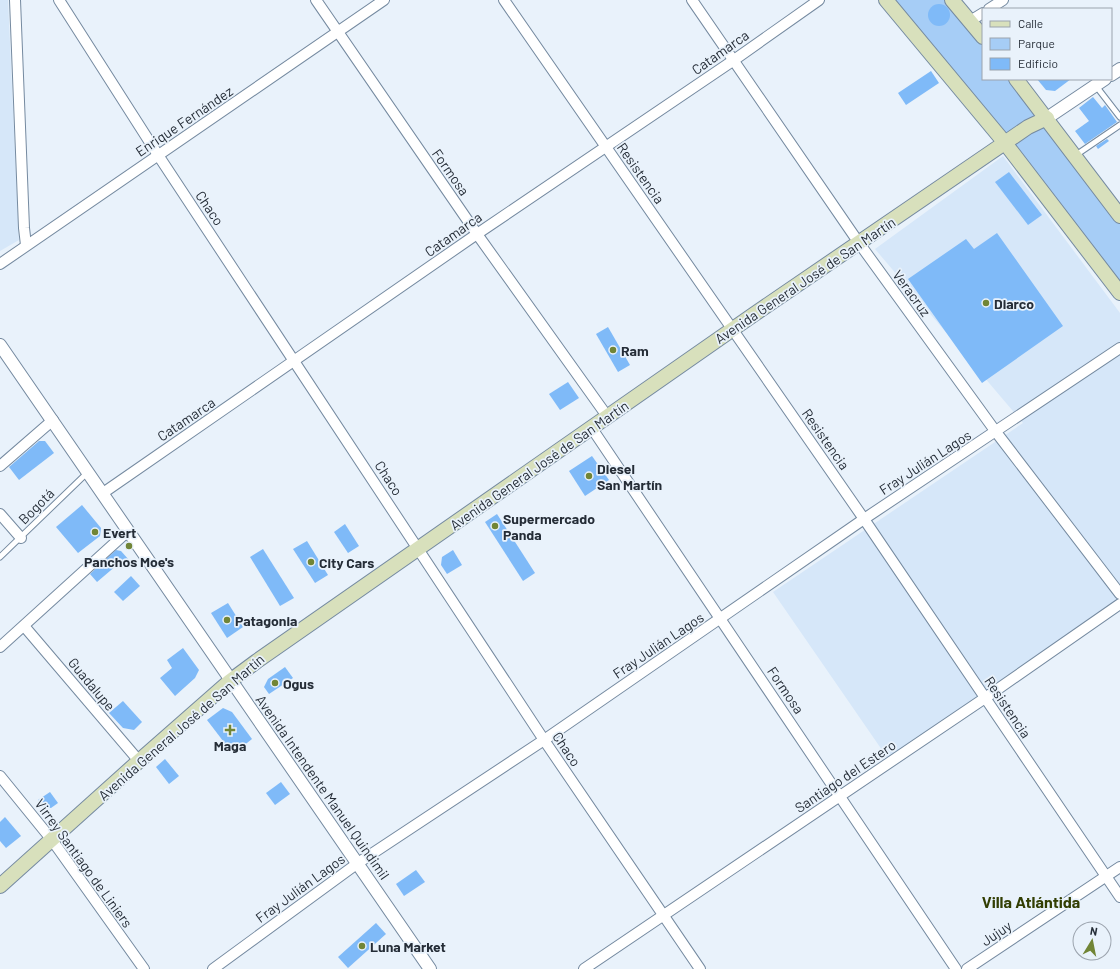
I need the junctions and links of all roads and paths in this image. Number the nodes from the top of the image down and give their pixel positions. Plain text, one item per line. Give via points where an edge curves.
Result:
1 (15, 0) edge
2 (316, 0) edge
3 (384, 0) edge
4 (504, 0) edge
5 (692, 0) edge
6 (819, 0) edge
7 (886, 0) edge
8 (952, 0) edge
9 (1003, 0) edge
10 (62, 1) edge
11 (991, 8) edge
12 (982, 14) edge
13 (970, 22) junction
14 (338, 32) junction
15 (982, 36) edge
16 (734, 60) junction
17 (1017, 80) edge
18 (1100, 82) edge
19 (1120, 117) edge
20 (1047, 118) junction
21 (1120, 124) edge
22 (1005, 144) junction
23 (606, 147) junction
24 (158, 155) junction
25 (1075, 156) junction
26 (1120, 216) edge
27 (477, 234) junction
28 (859, 243) junction
29 (26, 246) junction
30 (0, 264) edge
31 (1120, 293) edge
32 (732, 329) junction
33 (0, 345) edge
34 (1120, 348) edge
35 (295, 361) junction
36 (607, 416) junction
37 (53, 420) junction
38 (591, 427) junction
39 (996, 432) junction
40 (0, 466) edge
41 (88, 471) junction
42 (103, 493) junction
43 (0, 514) edge
44 (864, 520) junction
45 (128, 531) junction
46 (21, 538) junction
47 (419, 549) junction
48 (0, 557) edge
49 (1120, 594) edge
50 (1120, 604) edge
51 (722, 618) junction
52 (24, 626) junction
53 (0, 647) edge
54 (230, 681) junction
55 (985, 698) junction
56 (544, 740) junction
57 (139, 761) junction
58 (0, 776) edge
59 (839, 796) junction
60 (52, 840) junction
61 (358, 862) junction
62 (1120, 867) edge
63 (1106, 877) junction
64 (0, 886) edge
65 (1120, 897) edge
66 (663, 916) junction
67 (144, 969) edge
68 (213, 969) edge
69 (430, 969) edge
70 (584, 969) edge
71 (700, 969) edge
72 (956, 969) edge
73 (967, 969) edge

1 - 29 street
2 - 14 street, Formosa
3 - 14 street, Enrique Fernández
4 - 23 street, Resistencia
5 - 16 street, Veracruz
6 - 16 street, Catamarca
7 - 22 main road
8 - 13 main road
9 - 11 street
10 - 24 street, Chaco
12 - 13 street
13 - 15 main road
14 - 24 street, Enrique Fernández
14 - 27 street, Formosa
16 - 23 street, Catamarca
16 - 28 street, Veracruz
17 - 20 main road
18 - 19 lane
18 - 20 street, Avenida General José de San Martín
20 - 22 main road, Avenida General José de San Martín
20 - 25 main road
21 - 25 lane
22 - 28 main road, Avenida General José de San Martín
22 - 31 main road
23 - 27 street, Catamarca
23 - 32 street, Resistencia
24 - 29 street, Enrique Fernández
24 - 35 street, Chaco
25 - 26 main road
27 - 35 street, Catamarca
27 - 36 street, Formosa
28 - 32 main road, Avenida General José de San Martín
28 - 39 street, Veracruz
29 - 30 street, Enrique Fernández
32 - 36 main road, Avenida General José de San Martín
32 - 44 street, Resistencia
33 - 37 street, Avenida Intendente Manuel Quindimil
34 - 39 street, Fray Julián Lagos
35 - 42 street, Catamarca
35 - 47 street, Chaco
36 - 38 main road, Avenida General José de San Martín
37 - 40 street
37 - 41 street, Avenida Intendente Manuel Quindimil
38 - 47 main road, Avenida General José de San Martín
38 - 51 street, Formosa
39 - 44 street, Fray Julián Lagos
39 - 49 street, Veracruz
41 - 42 street, Avenida Intendente Manuel Quindimil
41 - 46 lane, Bogotá
42 - 45 street, Avenida Intendente Manuel Quindimil
43 - 46 street
44 - 51 street, Fray Julián Lagos
44 - 55 street, Resistencia
45 - 52 street
45 - 54 street, Avenida Intendente Manuel Quindimil
46 - 48 lane, Bogotá
47 - 54 main road, Avenida General José de San Martín
47 - 56 street, Chaco
50 - 55 street, Santiago del Estero
51 - 56 street, Fray Julián Lagos
51 - 59 street, Formosa
52 - 53 street
52 - 57 street, Guadalupe
54 - 57 main road, Avenida General José de San Martín
54 - 61 street, Avenida Intendente Manuel Quindimil
55 - 59 street, Santiago del Estero
55 - 63 street, Resistencia
56 - 61 street, Fray Julián Lagos
56 - 66 street, Chaco
57 - 60 main road, Avenida General José de San Martín
58 - 60 street, Virrey Santiago de Liniers
59 - 66 street, Santiago del Estero
59 - 72 street, Formosa
60 - 64 main road, Avenida General José de San Martín
60 - 67 street, Virrey Santiago de Liniers
61 - 68 street, Fray Julián Lagos
61 - 69 street, Avenida Intendente Manuel Quindimil
62 - 63 street, Jujuy
63 - 65 street, Resistencia
63 - 73 street, Jujuy
66 - 70 street, Santiago del Estero
66 - 71 street, Chaco

